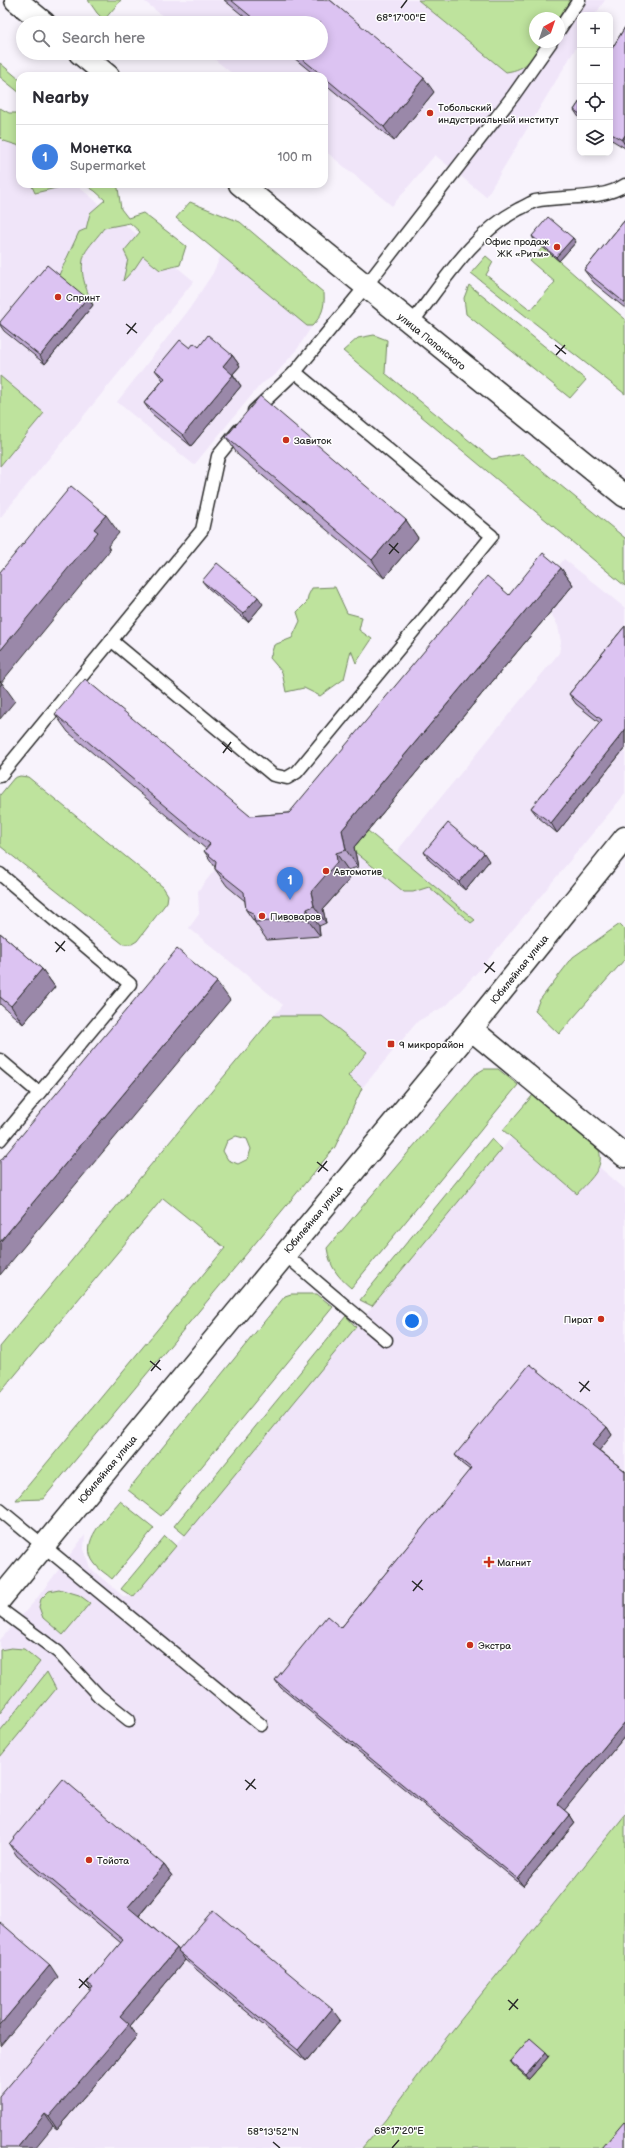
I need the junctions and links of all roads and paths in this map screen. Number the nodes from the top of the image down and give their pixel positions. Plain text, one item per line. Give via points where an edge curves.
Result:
1 (16, 0) edge
2 (579, 0) edge
3 (35, 16) edge
4 (565, 21) edge
5 (547, 48) edge
6 (89, 60) edge
7 (103, 72) edge
8 (625, 185) edge
9 (245, 188) edge
10 (365, 287) junction
11 (411, 324) junction
12 (295, 372) junction
13 (625, 496) edge
14 (111, 640) junction
15 (0, 776) edge
16 (625, 838) edge
17 (0, 874) edge
18 (470, 1029) junction
19 (0, 1060) edge
20 (39, 1093) junction
21 (0, 1140) edge
22 (625, 1156) edge
23 (285, 1254) junction
24 (386, 1340) dead end
25 (0, 1510) edge
26 (44, 1546) junction
27 (0, 1599) edge
28 (0, 1609) edge
29 (129, 1720) dead end
30 (261, 1725) dead end

1 - 3 main road
2 - 4 lane
5 - 10 lane via 513,96
6 - 7 main road
8 - 11 lane via 606,193 534,202 507,216 469,250
9 - 10 main road, улица Полонского
10 - 11 main road, улица Полонского
10 - 12 lane
11 - 13 main road, улица Полонского
12 - 14 lane via 260,404 218,456 202,530
12 - 14 lane via 492,536 297,772 287,778 273,775
14 - 15 lane
16 - 18 main road, Юбилейная улица
17 - 20 lane via 130,984
18 - 22 main road
18 - 23 main road, Юбилейная улица
19 - 20 lane
20 - 21 lane
23 - 24 lane
23 - 26 main road, Юбилейная улица
25 - 26 lane
26 - 27 main road, Юбилейная улица
26 - 30 lane
28 - 29 lane via 58,1652 99,1696

